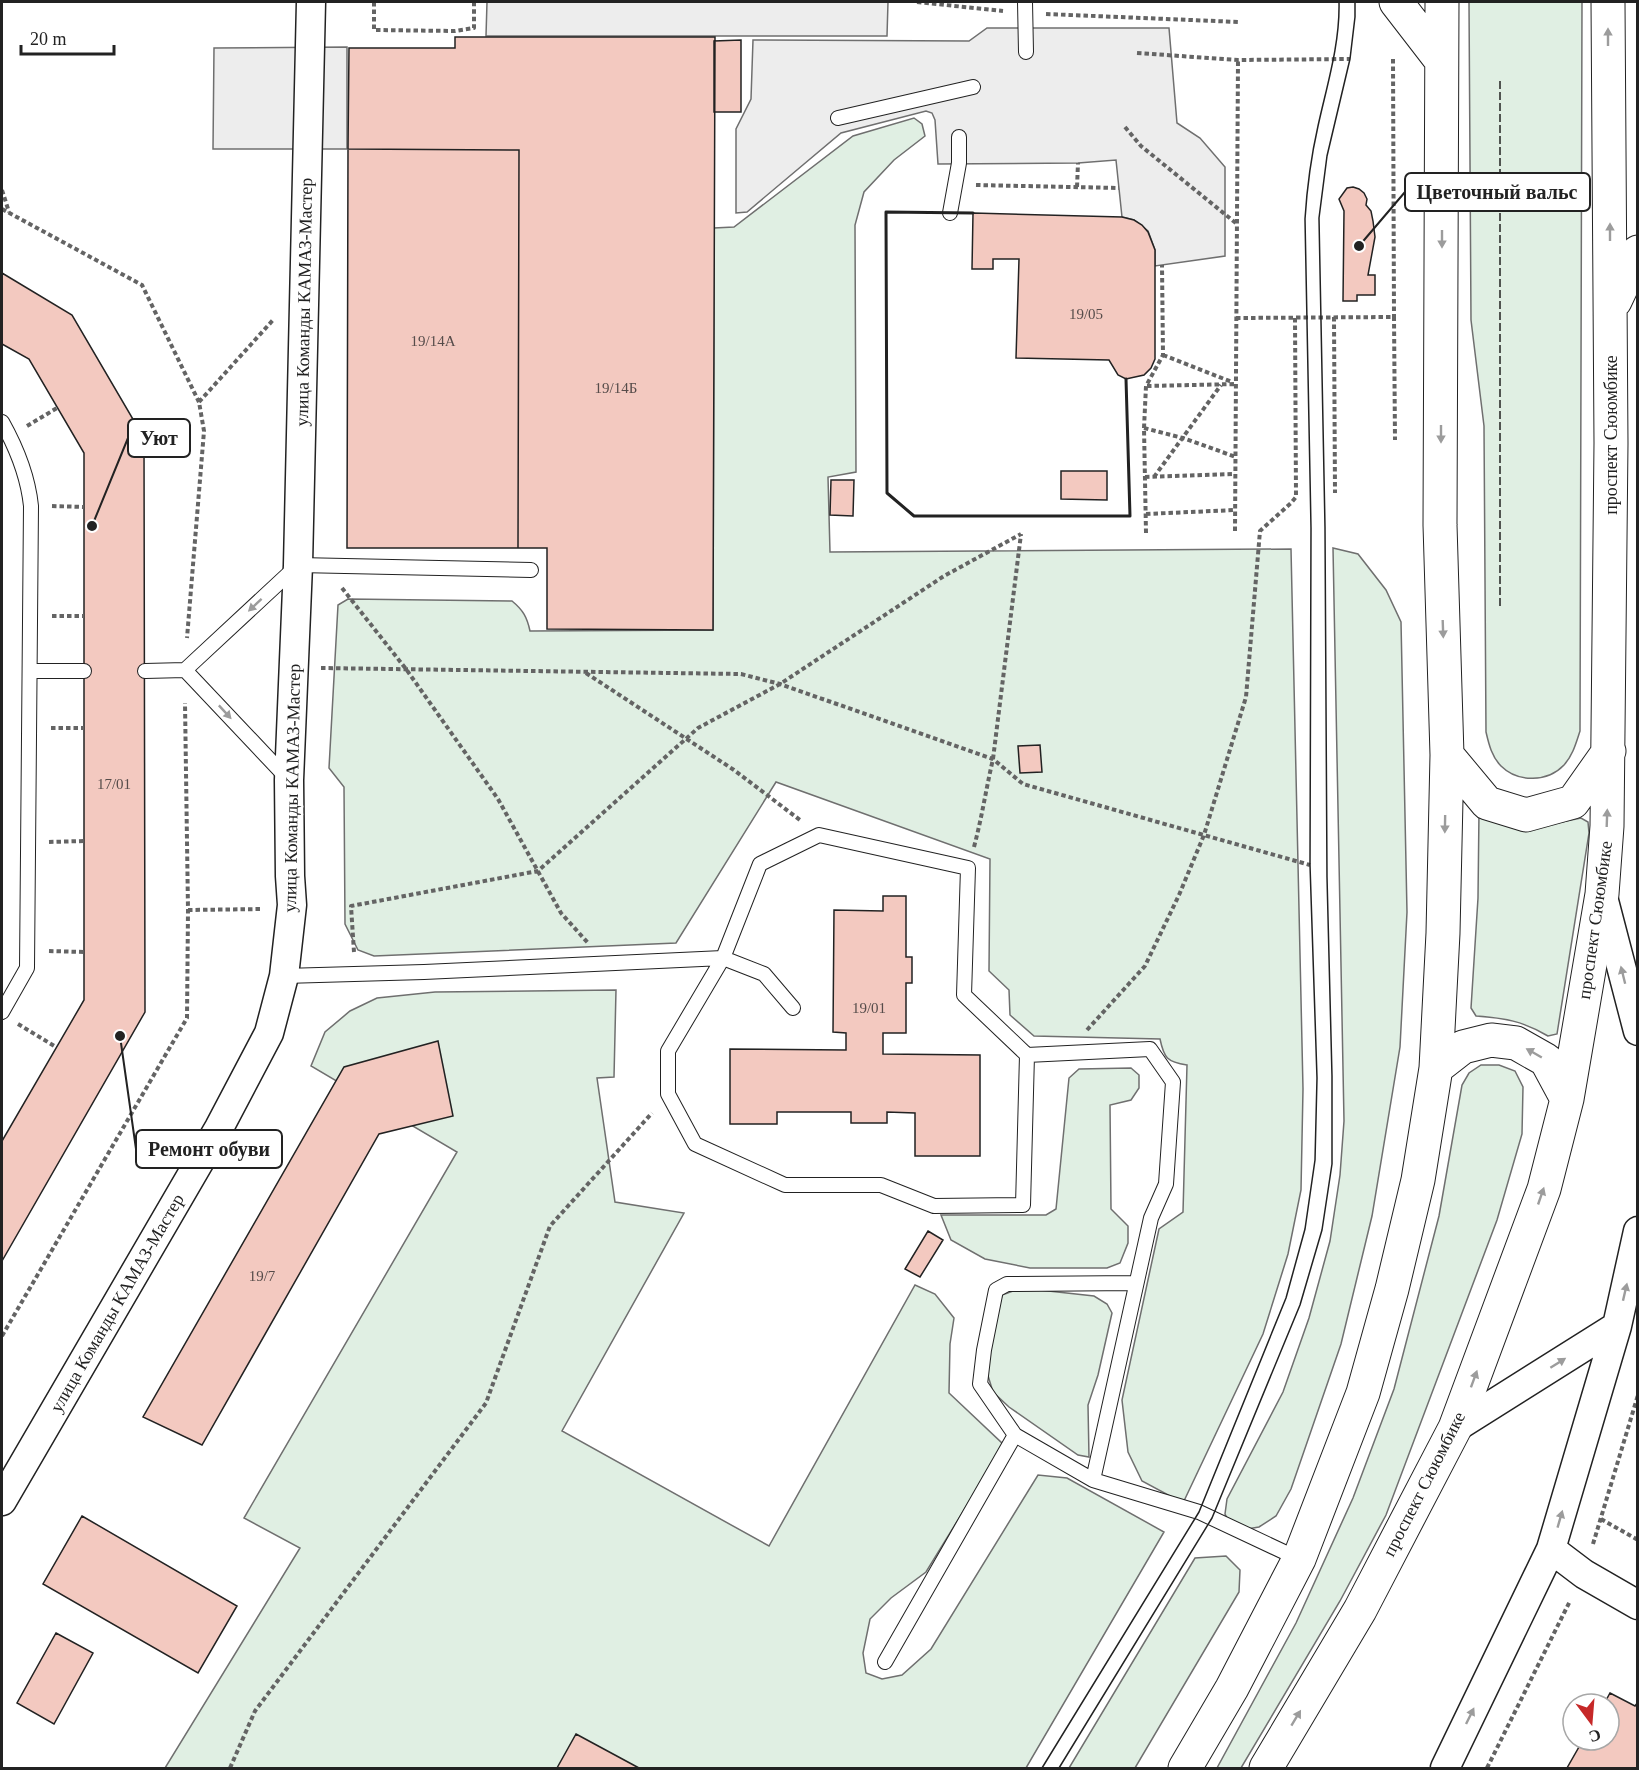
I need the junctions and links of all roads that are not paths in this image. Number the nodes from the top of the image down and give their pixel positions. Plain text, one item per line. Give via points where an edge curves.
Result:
1 (311, 2) edge
2 (1396, 2) edge
3 (1442, 2) edge
4 (1608, 2) edge
5 (1025, 7) edge
6 (1026, 52) dead end
7 (1440, 59) junction
8 (974, 87) dead end
9 (838, 118) dead end
10 (959, 137) dead end
11 (950, 213) dead end
12 (1638, 252) edge
13 (1610, 311) junction
14 (2, 422) edge
15 (311, 566) junction
16 (531, 570) dead end
17 (184, 670) junction
18 (30, 671) junction
19 (84, 671) dead end
20 (145, 671) dead end
21 (1609, 751) junction
22 (1447, 755) junction
23 (289, 780) junction
24 (1602, 894) junction
25 (723, 958) junction
26 (284, 976) junction
27 (793, 1008) dead end
28 (6, 1016) edge
29 (1638, 1031) edge
30 (1027, 1055) junction
31 (1436, 1068) junction
32 (1567, 1099) junction
33 (1638, 1231) edge
34 (1136, 1283) junction
35 (1617, 1326) junction
36 (1455, 1428) junction
37 (1015, 1435) junction
38 (1093, 1480) junction
39 (2, 1501) edge
40 (1551, 1549) junction
41 (1299, 1559) junction
42 (1638, 1605) edge
43 (885, 1662) dead end
44 (1185, 1768) edge
45 (1266, 1768) edge
46 (1445, 1768) edge

1 - 15 street, улица Команды КАМАЗ-Мастер via 304,286
2 - 7 main road
3 - 7 main road
13 -> 4 main road, проспект Сююмбике
5 - 6 lane
7 -> 22 main road via 1440,525
8 - 9 lane
10 - 11 lane via 959,164
12 - 13 main road
13 - 21 main road, проспект Сююмбике
14 - 18 lane via 29,487
15 - 16 lane
15 -> 17 lane
15 - 23 street, улица Команды КАМАЗ-Мастер via 294,667
17 - 20 lane
17 -> 23 lane
18 - 19 lane
18 - 28 lane via 27,968
21 - 22 main road via 1573,802 1526,815 1487,803
24 -> 21 main road, проспект Сююмбике
22 -> 31 main road
23 - 26 street, улица Команды КАМАЗ-Мастер via 292,905
29 -> 24 street
24 - 32 main road, проспект Сююмбике
25 - 26 lane
25 - 27 lane via 764,974
25 - 30 lane via 760,864 819,835 968,868 964,995
25 - 30 lane via 668,1051 668,1094 695,1144 785,1185 881,1185 934,1206 1023,1204
26 - 39 street, улица Команды КАМАЗ-Мастер via 269,1034 219,1128
30 - 34 lane via 1150,1049 1173,1082 1166,1184 1151,1218
32 -> 31 main road via 1546,1060 1516,1042 1491,1040 1463,1047
31 - 41 main road via 1418,1180 1363,1393
36 -> 32 main road, проспект Сююмбике via 1544,1189
35 -> 33 street
34 - 37 lane via 1007,1284 996,1290 980,1384
34 - 38 lane
36 -> 35 street
40 -> 35 street
45 -> 36 main road, проспект Сююмбике via 1360,1610
37 - 38 lane
37 - 43 lane
38 - 41 lane via 1199,1512
40 - 42 street via 1584,1574
46 -> 40 street
41 - 44 main road

